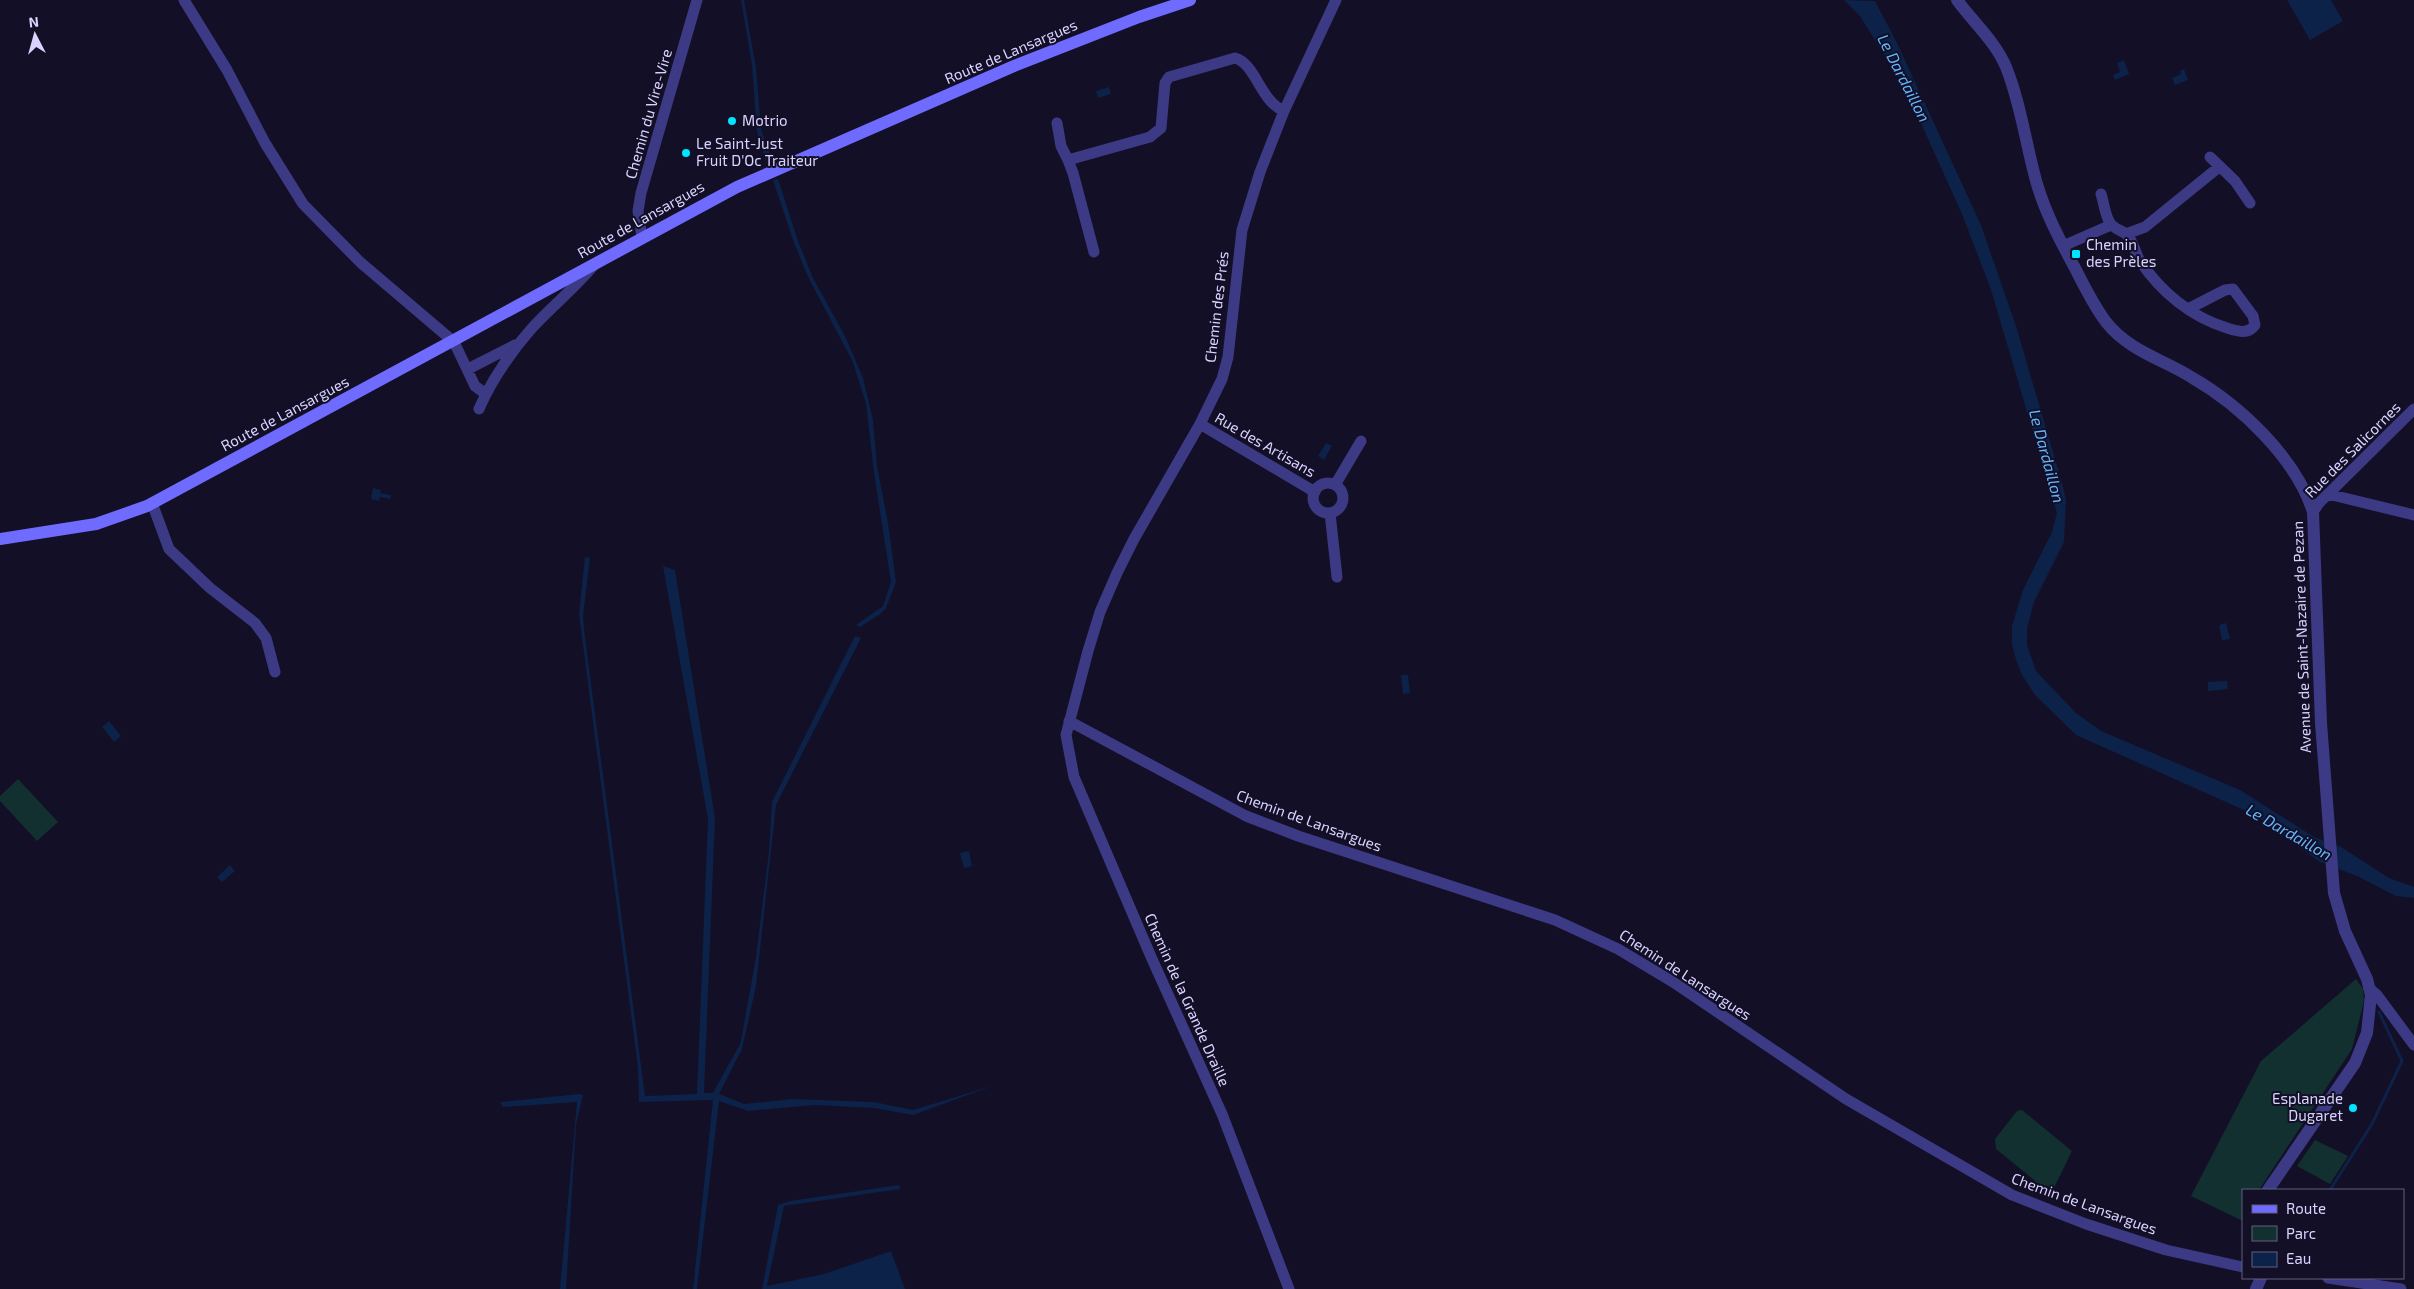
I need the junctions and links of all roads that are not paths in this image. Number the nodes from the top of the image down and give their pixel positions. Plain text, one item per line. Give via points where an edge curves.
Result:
1 (184, 0) edge
2 (697, 0) edge
3 (1190, 0) edge
4 (1336, 0) edge
5 (1957, 0) edge
6 (1284, 111) junction
7 (1057, 123) dead end
8 (2210, 157) dead end
9 (1068, 160) junction
10 (2219, 166) junction
11 (2101, 194) dead end
12 (2250, 203) dead end
13 (2111, 225) junction
14 (2126, 234) junction
15 (642, 237) junction
16 (2063, 246) junction
17 (1094, 252) dead end
18 (595, 264) junction
19 (2188, 309) junction
20 (454, 342) junction
21 (521, 342) junction
22 (468, 369) junction
23 (486, 394) junction
24 (479, 408) dead end
25 (2414, 409) edge
26 (1200, 424) junction
27 (1361, 441) dead end
28 (1335, 486) junction
29 (1315, 492) junction
30 (2328, 494) junction
31 (154, 502) junction
32 (2313, 512) junction
33 (1330, 513) junction
34 (2414, 515) edge
35 (0, 540) edge
36 (1337, 577) dead end
37 (276, 672) dead end
38 (1069, 721) junction
39 (2373, 993) junction
40 (2414, 1045) edge
41 (2269, 1189) edge
42 (2242, 1267) edge
43 (2335, 1279) edge
44 (1289, 1289) edge
45 (2401, 1289) edge

1 - 20 street via 227,70 265,143 304,204 360,262
2 - 15 street, Chemin du Vire-Vire via 641,193 638,220
3 - 15 main road, Route de Lansargues via 1014,66 737,187
4 - 6 street, Chemin des Prés
5 - 16 street, Avenue de Saint-Nazaire de Pezan via 2006,67 2037,184
6 - 9 street via 1267,99 1244,63 1230,59 1169,77 1165,83 1162,123 1155,134
6 - 26 street, Chemin des Prés via 1242,230 1228,357 1222,379
7 - 9 street via 1061,146
8 - 10 street
9 - 17 street
10 - 12 street via 2235,181
10 - 14 street via 2144,227
11 - 13 street
13 - 14 street
13 - 16 street
14 - 19 street via 2152,277
15 - 18 main road, Route de Lansargues
16 - 32 street, Avenue de Saint-Nazaire de Pezan via 2107,324 2139,351 2199,382 2256,428 2295,472 2308,494
18 - 20 main road, Route de Lansargues
18 - 21 street
19 - 19 street via 2230,329 2244,332 2255,324 2253,316 2233,290 2225,290
20 - 22 street
20 - 31 main road, Route de Lansargues
21 - 22 street
21 - 23 street
22 - 23 street via 475,386
23 - 24 street
25 - 30 street, Rue des Salicornes
26 - 29 street, Rue des Artisans
26 - 38 street, Chemin des Prés via 1117,573 1095,628
27 - 28 street
28 - 29 street via 1322,485
28 - 33 street via 1343,501
29 - 33 street via 1318,509
30 - 32 street, Rue des Salicornes
30 - 34 street
31 - 35 main road, Route de Lansargues via 96,524
31 - 37 street via 170,549 210,588 255,623 266,638
32 - 39 street, Avenue de Saint-Nazaire de Pezan via 2321,723 2334,893 2345,932
33 - 36 street
38 - 42 street, Chemin de Lansargues via 1246,816 1555,920 1618,949 1673,982 1832,1090 2012,1195 2166,1250
38 - 44 street, Chemin de la Grande Draille via 1066,736 1074,778 1222,1114
39 - 40 street
39 - 41 street via 2361,1053
43 - 45 street

